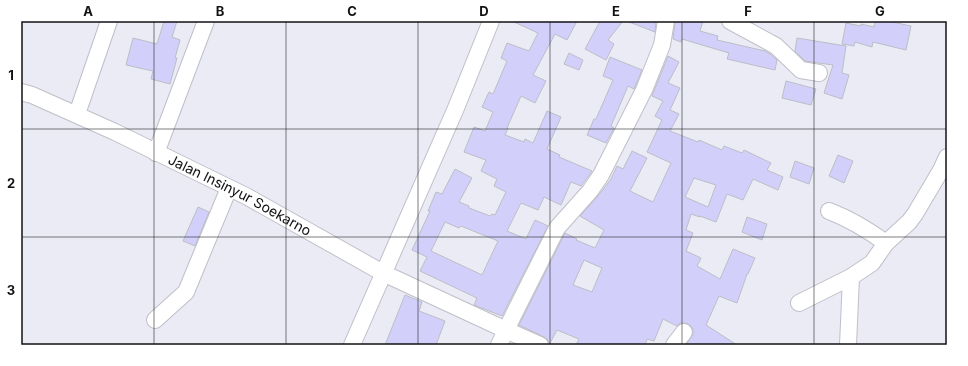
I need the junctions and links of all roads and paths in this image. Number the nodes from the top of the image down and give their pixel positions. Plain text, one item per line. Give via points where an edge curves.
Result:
1 (109, 21) edge
2 (206, 21) edge
3 (491, 21) edge
4 (666, 21) edge
5 (730, 21) edge
6 (819, 73) dead end
7 (21, 92) edge
8 (77, 114) junction
9 (156, 153) junction
10 (947, 157) edge
11 (229, 188) junction
12 (829, 211) dead end
13 (886, 243) junction
14 (383, 273) junction
15 (851, 277) junction
16 (799, 303) dead end
17 (155, 320) dead end
18 (506, 330) junction
19 (358, 343) edge
20 (499, 345) edge
21 (540, 345) edge
22 (848, 345) edge

1 - 8 street
2 - 9 street
3 - 14 street via 456,108
4 - 18 street via 662,45 644,90 604,168 590,191 557,228
5 - 6 street via 776,46 801,70
7 - 8 street, Jalan Insinyur Soekarno
8 - 9 street, Jalan Insinyur Soekarno
9 - 11 street, Jalan Insinyur Soekarno
10 - 13 street via 915,214
11 - 14 street, Jalan Insinyur Soekarno
11 - 17 street via 186,292
12 - 13 street via 859,225
13 - 15 street via 872,263
14 - 18 street, Jalan Insinyur Soekarno
14 - 19 street
15 - 16 street
15 - 22 street
18 - 20 street
18 - 21 street, Jalan Insinyur Soekarno

